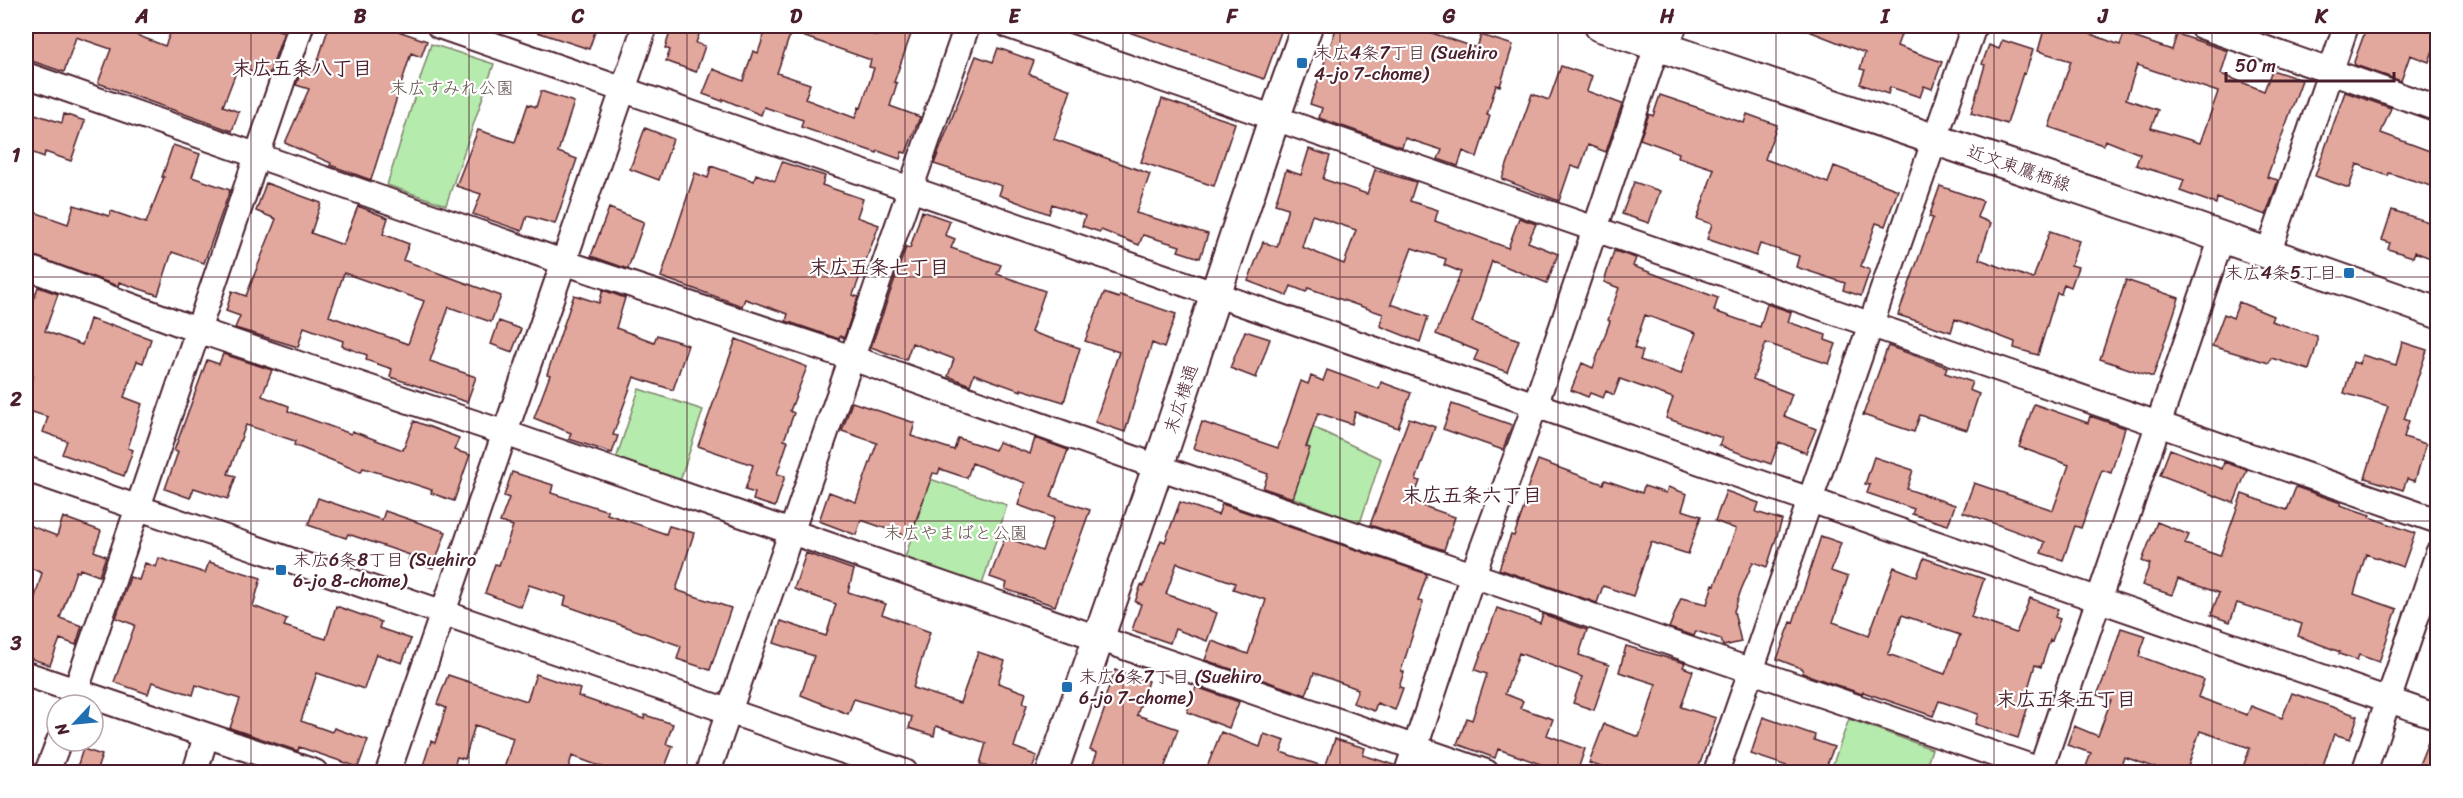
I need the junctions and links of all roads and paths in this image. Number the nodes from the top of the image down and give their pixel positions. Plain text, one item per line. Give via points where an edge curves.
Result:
1 (301, 26) edge
2 (439, 26) edge
3 (645, 26) edge
4 (967, 26) edge
5 (1009, 26) edge
6 (1307, 26) edge
7 (1600, 26) edge
8 (1974, 26) edge
9 (2201, 26) edge
10 (2346, 26) edge
11 (1666, 40) edge
12 (2331, 71) junction
13 (26, 75) edge
14 (623, 88) junction
15 (2438, 109) edge
16 (1274, 119) junction
17 (1934, 139) junction
18 (256, 154) junction
19 (910, 187) junction
20 (1594, 229) junction
21 (2222, 237) junction
22 (2268, 254) junction
23 (563, 262) junction
24 (26, 267) edge
25 (1215, 294) junction
26 (2438, 313) edge
27 (1871, 323) junction
28 (197, 330) junction
29 (852, 358) junction
30 (1536, 403) junction
31 (2158, 423) junction
32 (505, 433) junction
33 (1158, 467) junction
34 (26, 469) edge
35 (1810, 499) junction
36 (137, 508) junction
37 (2438, 521) edge
38 (791, 531) junction
39 (2438, 553) edge
40 (1473, 574) junction
41 (2098, 599) junction
42 (443, 613) junction
43 (1099, 637) junction
44 (1750, 672) junction
45 (26, 674) edge
46 (64, 693) edge
47 (76, 693) edge
48 (2389, 701) junction
49 (105, 707) edge
50 (729, 712) junction
51 (2438, 717) edge
52 (206, 736) junction
53 (1416, 748) junction
54 (54, 753) edge
55 (48, 772) edge
56 (195, 772) edge
57 (315, 772) edge
58 (388, 772) edge
59 (708, 772) edge
60 (905, 772) edge
61 (1052, 772) edge
62 (1407, 772) edge
63 (1486, 772) edge
64 (1716, 772) edge
65 (2042, 772) edge
66 (2364, 772) edge

1 - 18 street
2 - 14 street
3 - 14 street
4 - 19 street
5 - 16 street
6 - 16 street, 末広横通
7 - 11 street, 近文東鷹栖線
8 - 17 street
9 - 12 street
10 - 12 street
11 - 17 street, 近文東鷹栖線
11 - 20 street
12 - 15 street
12 - 22 street
13 - 18 street
14 - 19 street
14 - 23 street
16 - 20 street
16 - 25 street, 末広横通
17 - 21 street, 近文東鷹栖線
17 - 27 street
18 - 23 street
18 - 28 street
19 - 25 street
19 - 29 street
20 - 27 street
20 - 30 street
21 - 22 street, 近文東鷹栖線
21 - 31 street
22 - 26 street, 近文東鷹栖線
23 - 29 street
23 - 32 street
24 - 28 street
25 - 30 street
25 - 33 street, 末広横通
27 - 31 street
27 - 35 street
28 - 32 street
28 - 36 street
29 - 33 street
29 - 38 street
30 - 35 street
30 - 40 street
31 - 37 street
31 - 41 street
32 - 38 street
32 - 42 street
33 - 40 street
33 - 43 street, 末広横通
34 - 36 street
35 - 41 street
35 - 44 street
36 - 42 street
36 - 47 street
38 - 43 street
38 - 50 street
39 - 48 street
40 - 44 street
40 - 53 street
41 - 48 street
41 - 65 street
42 - 50 street
42 - 58 street
43 - 53 street
43 - 61 street, 末広横通
44 - 64 street
44 - 65 street
45 - 46 street
48 - 51 street
48 - 66 street
49 - 52 street
50 - 59 street
50 - 60 street
52 - 56 street
52 - 57 street
53 - 62 street
53 - 63 street
54 - 55 street

